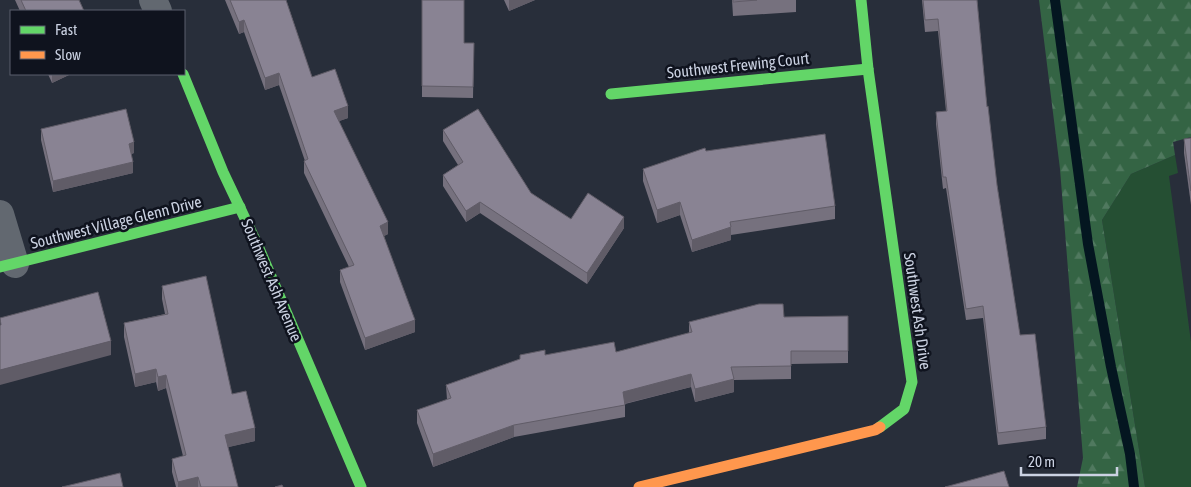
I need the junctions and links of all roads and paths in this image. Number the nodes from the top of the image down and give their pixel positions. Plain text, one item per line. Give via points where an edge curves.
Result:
1 (861, 0) edge
2 (868, 69) junction
3 (183, 75) edge
4 (611, 94) dead end
5 (240, 207) junction
6 (0, 214) edge
7 (7, 266) edge
8 (361, 487) edge
9 (639, 487) edge

1 - 2 street, Southwest Ash Drive
2 - 4 street, Southwest Frewing Court
2 - 9 street, Southwest Ash Drive via 912,382 904,409 875,430
3 - 5 street, Southwest Ash Avenue
5 - 7 street, Southwest Village Glenn Drive
5 - 8 street, Southwest Ash Avenue
6 - 7 street

